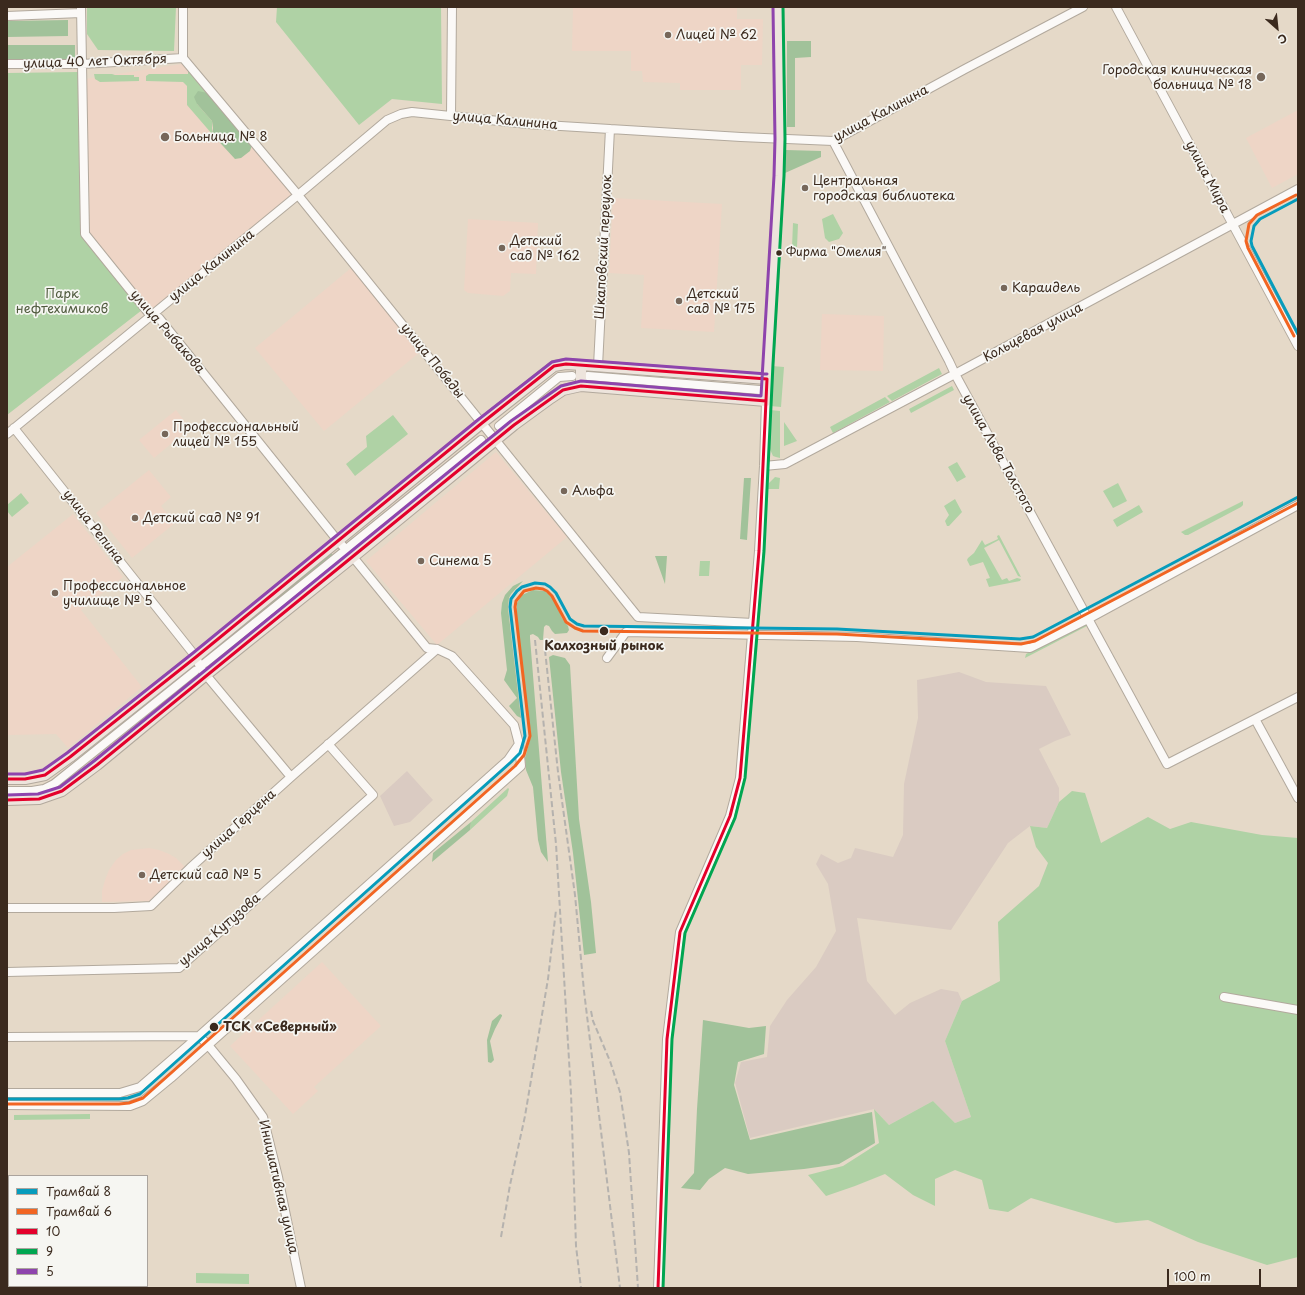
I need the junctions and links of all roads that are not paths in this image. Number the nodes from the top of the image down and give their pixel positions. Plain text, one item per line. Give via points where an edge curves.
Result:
1 (183, 7) edge
2 (452, 7) edge
3 (778, 7) edge
4 (1083, 7) edge
5 (1116, 7) edge
6 (81, 10) edge
7 (7, 16) edge
8 (184, 58) junction
9 (7, 64) edge
10 (82, 64) junction
11 (451, 116) junction
12 (610, 129) junction
13 (780, 140) junction
14 (833, 141) junction
15 (1298, 189) edge
16 (298, 195) junction
17 (1233, 225) junction
18 (151, 316) junction
19 (1298, 346) edge
20 (581, 365) junction
21 (598, 366) junction
22 (955, 374) junction
23 (572, 376) dead end
24 (588, 376) dead end
25 (767, 379) junction
26 (581, 386) junction
27 (760, 390) dead end
28 (766, 401) junction
29 (482, 423) junction
30 (499, 426) dead end
31 (14, 428) junction
32 (7, 434) edge
33 (481, 440) dead end
34 (496, 440) junction
35 (764, 466) junction
36 (1298, 505) edge
37 (338, 541) junction
38 (350, 546) dead end
39 (342, 553) dead end
40 (353, 557) junction
41 (1088, 619) junction
42 (753, 623) junction
43 (752, 636) junction
44 (437, 649) junction
45 (196, 657) junction
46 (607, 658) dead end
47 (205, 663) dead end
48 (195, 671) dead end
49 (206, 675) junction
50 (1298, 697) edge
51 (1255, 719) junction
52 (328, 744) junction
53 (519, 744) junction
54 (291, 777) junction
55 (7, 779) edge
56 (7, 791) edge
57 (1298, 798) edge
58 (7, 800) edge
59 (7, 908) edge
60 (7, 972) edge
61 (1224, 997) dead end
62 (1298, 1010) edge
63 (199, 1036) junction
64 (7, 1037) edge
65 (208, 1045) junction
66 (7, 1093) edge
67 (7, 1105) edge
68 (301, 1288) edge
69 (658, 1288) edge

1 - 8 street
2 - 11 street
3 - 13 main road
4 - 14 street, улица Калинина
5 - 17 street, улица Мира
6 - 7 street
6 - 10 street, улица Рыбакова
8 - 10 street, улица 40 лет Октября
8 - 16 street, улица Победы
9 - 10 street, улица 40 лет Октября
10 - 18 street, улица Рыбакова via 85,234
11 - 12 street, улица Калинина
11 - 16 street, улица Калинина via 412,112 387,120
12 - 13 street, улица Калинина
12 - 21 street, Шкаповский переулок
13 - 14 street, улица Калинина
13 - 25 main road
14 - 22 street, улица Льва Толстого
15 - 17 street, Кольцевая улица
16 - 18 street, улица Калинина
16 - 29 street, улица Победы
17 - 19 street, улица Мира
17 - 22 street, Кольцевая улица
18 - 31 street, улица Калинина
18 - 37 street, улица Рыбакова via 159,318
20 - 21 main road
20 - 26 main road
20 - 29 main road via 554,366
21 - 25 main road
22 - 35 street, Кольцевая улица via 785,464
22 - 41 street, улица Льва Толстого
23 - 30 street via 559,377
24 - 27 street
25 - 28 main road
26 - 28 main road
26 - 34 main road via 563,390 550,398
28 - 35 street
29 - 34 street, улица Победы
29 - 37 main road
31 - 32 street, улица Калинина
31 - 45 street, улица Репина
33 - 38 street
34 - 40 main road
34 - 42 street, улица Победы via 638,617
35 - 42 street
36 - 41 street
37 - 40 street, улица Рыбакова
37 - 45 main road
39 - 47 street
40 - 44 street, улица Рыбакова via 427,648
40 - 49 main road
41 - 43 street via 1030,648 857,637
41 - 51 street, улица Льва Толстого via 1167,764
42 - 43 street
43 - 46 street via 626,632
43 - 69 street via 740,778 730,816 680,932 667,1039
44 - 52 street, улица Герцена
44 - 53 street, улица Рыбакова via 452,656 514,724
45 - 49 street, улица Репина
45 - 55 main road via 45,775
48 - 56 street via 54,784 32,791
49 - 54 street, улица Репина
49 - 58 main road via 62,791 39,800
50 - 51 street
51 - 57 street
52 - 54 street, улица Герцена
52 - 60 street, улица Кутузова via 373,795 179,968
53 - 63 street via 508,760
53 - 65 street, улица Рыбакова via 521,766
54 - 59 street, улица Герцена via 151,906
61 - 62 street
63 - 64 street
63 - 65 street, Инициативная улица
63 - 66 street via 140,1087 128,1091
65 - 67 street via 143,1101 130,1106
65 - 68 street, Инициативная улица via 263,1117

